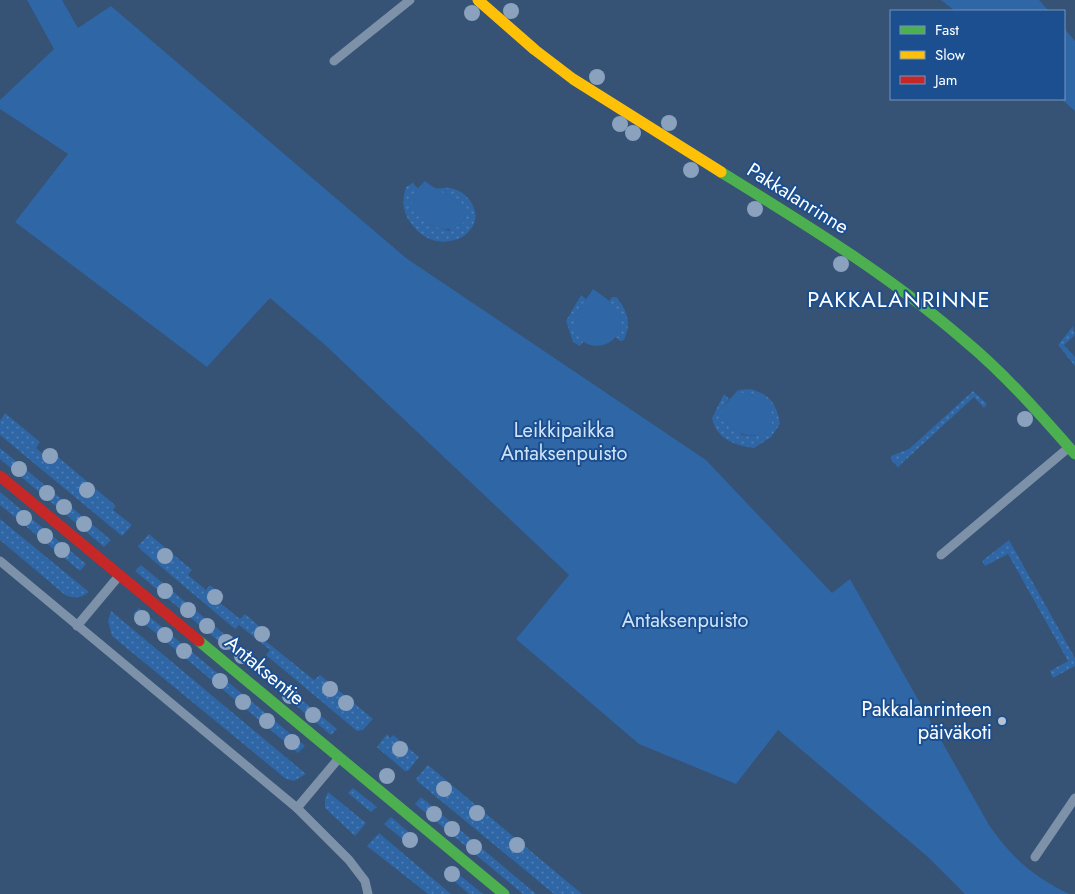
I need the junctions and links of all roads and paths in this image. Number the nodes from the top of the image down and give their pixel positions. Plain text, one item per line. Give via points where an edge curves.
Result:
1 (410, 0) edge
2 (478, 0) edge
3 (334, 61) dead end
4 (1072, 450) edge
5 (0, 476) edge
6 (941, 555) dead end
7 (0, 561) edge
8 (120, 574) junction
9 (77, 626) junction
10 (340, 757) junction
11 (1075, 798) edge
12 (297, 808) junction
13 (1035, 857) dead end
14 (368, 894) edge
15 (504, 894) edge

1 - 3 lane
2 - 4 street, Pakkalanrinne via 573,78 900,288 965,340 1022,394
4 - 6 lane
5 - 8 street, Antaksentie
7 - 9 lane
8 - 9 lane
8 - 10 street, Antaksentie
9 - 12 lane
10 - 12 lane
10 - 15 street, Antaksentie
11 - 13 lane
12 - 14 lane via 349,860 365,881

